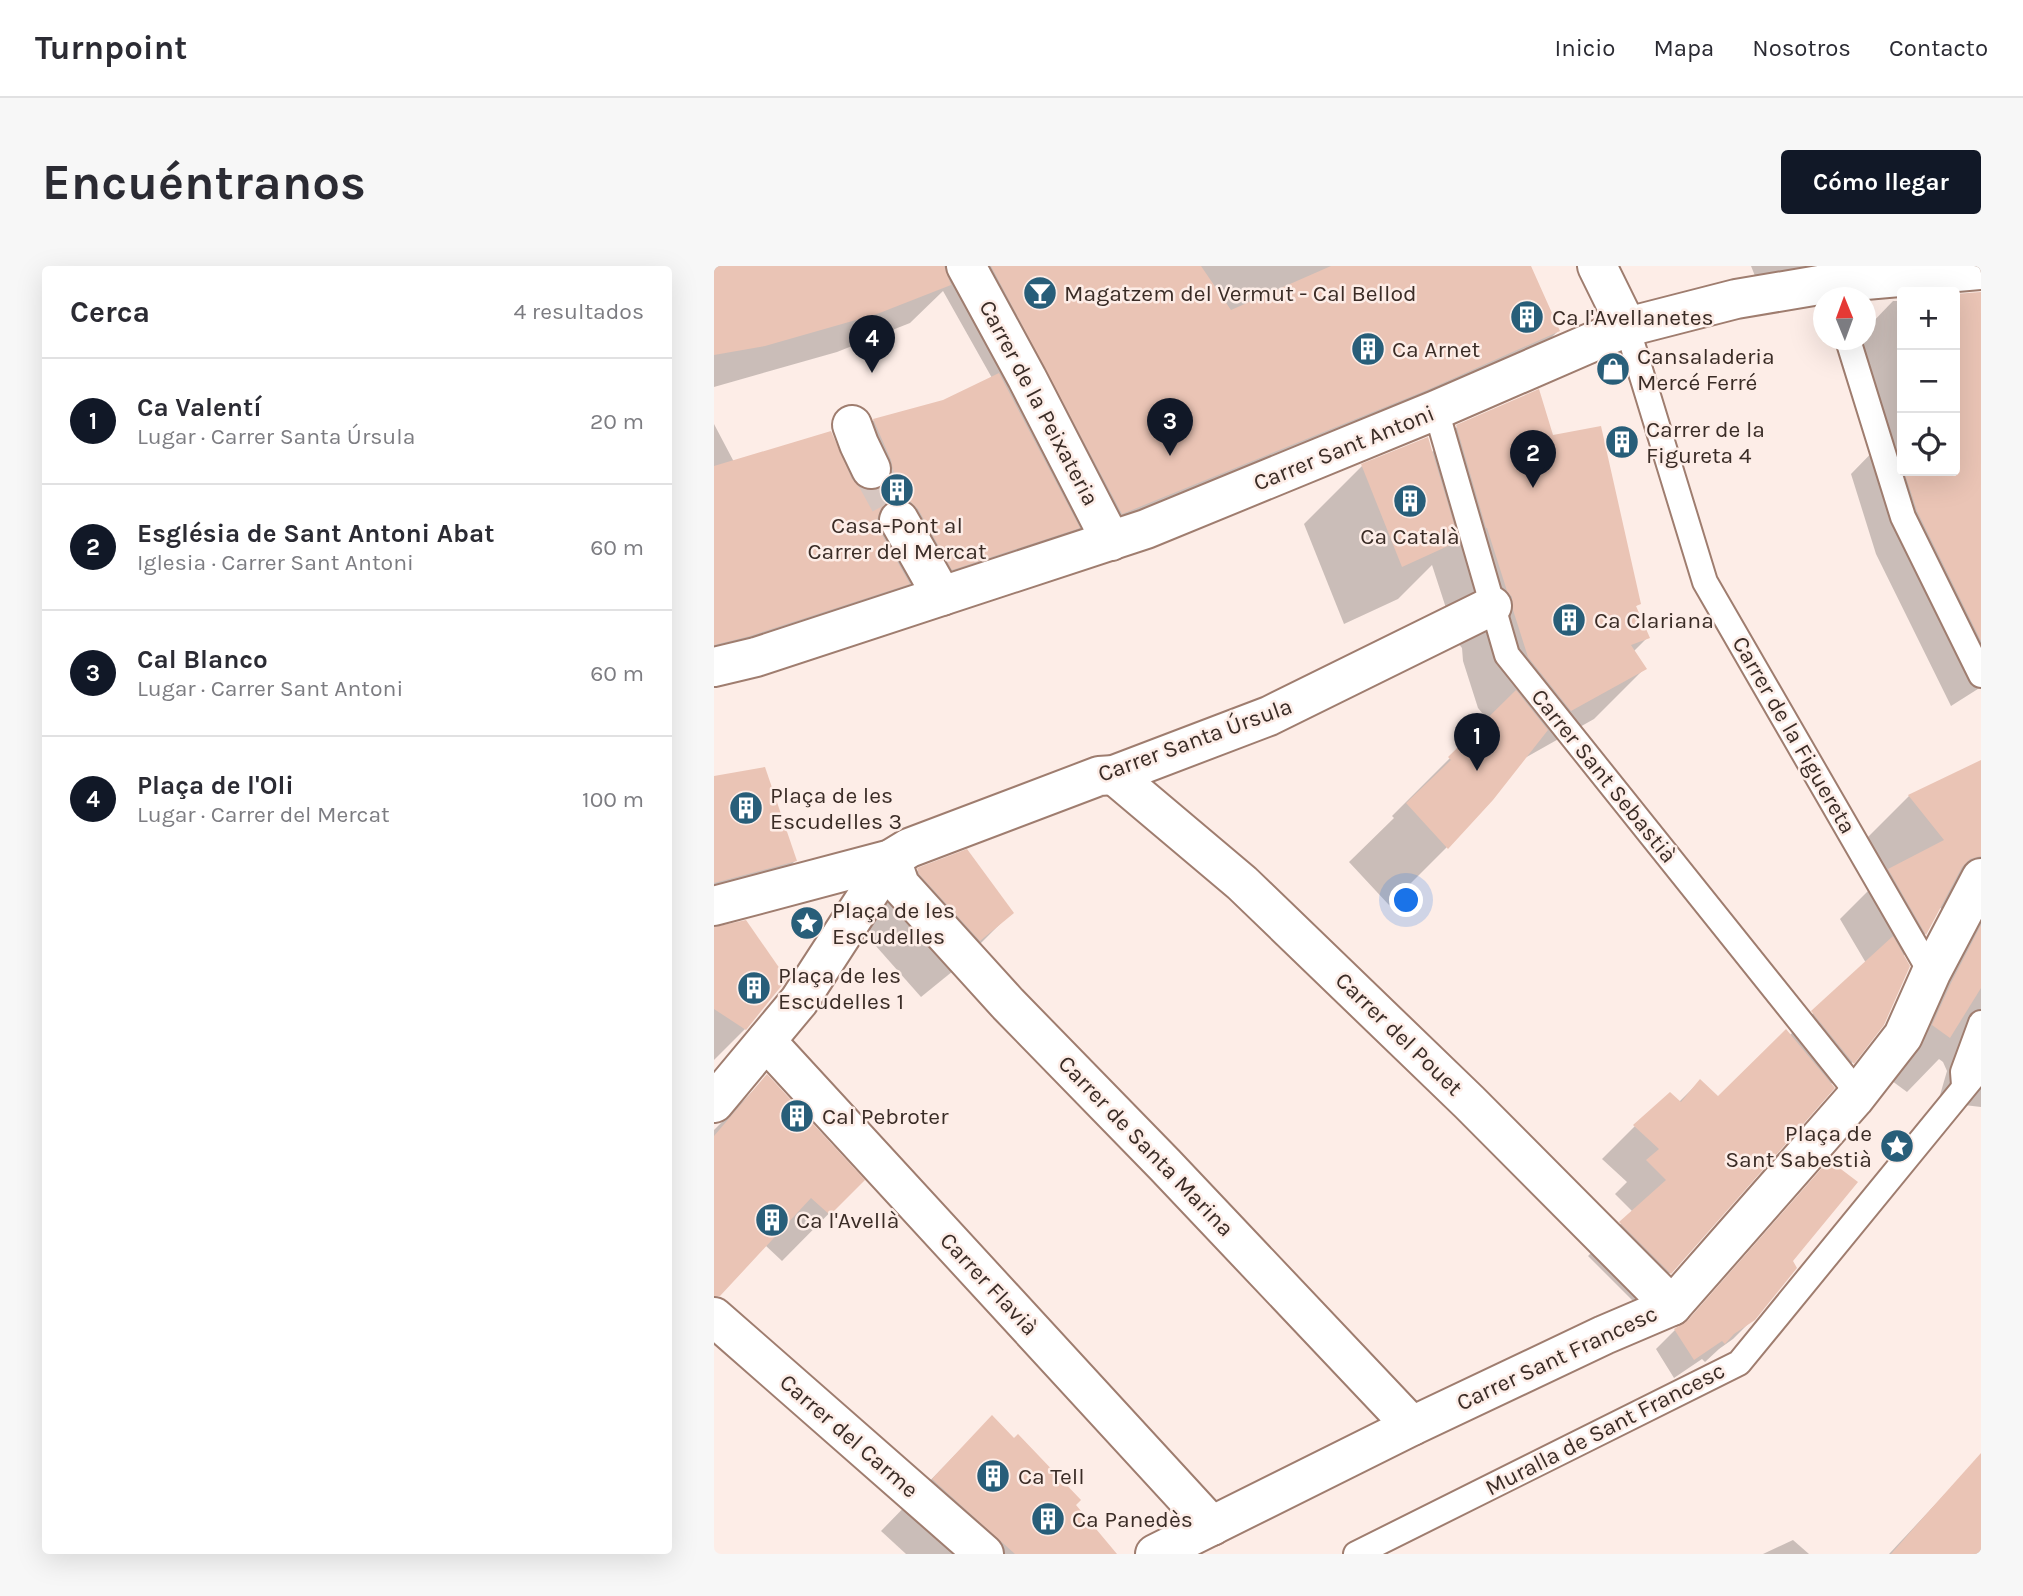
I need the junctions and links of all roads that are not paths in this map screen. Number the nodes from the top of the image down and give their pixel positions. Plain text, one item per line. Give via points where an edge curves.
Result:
1 (1597, 266) edge
2 (1981, 270) edge
3 (1855, 287) edge
4 (971, 289) edge
5 (1813, 292) edge
6 (1627, 327) junction
7 (1851, 350) edge
8 (1436, 410) junction
9 (852, 425) dead end
10 (871, 468) tunnel mouth
11 (899, 520) tunnel mouth
12 (1111, 541) junction
13 (942, 596) junction
14 (1492, 606) junction
15 (714, 667) edge
16 (1981, 675) edge
17 (1114, 775) junction
18 (891, 859) junction
19 (1981, 878) edge
20 (714, 906) edge
21 (1931, 973) junction
22 (1981, 1023) edge
23 (766, 1041) junction
24 (1981, 1067) edge
25 (1973, 1084) edge
26 (1854, 1099) junction
27 (714, 1103) edge
28 (1672, 1306) junction
29 (714, 1317) edge
30 (1412, 1426) junction
31 (1212, 1526) junction
32 (984, 1554) edge
33 (1155, 1554) edge
34 (1356, 1554) edge

1 - 6 street
2 - 3 street, Carrer Sant Antoni
4 - 12 street, Carrer de la Peixateria
5 - 6 street, Carrer Sant Antoni via 1736,299
6 - 8 street, Carrer Sant Antoni
6 - 21 lane, Carrer de la Figuereta via 1705,582
7 - 16 lane via 1903,517
8 - 12 street, Carrer Sant Antoni
8 - 14 lane, Carrer Sant Sebastià
9 - 10 street
11 - 13 street
12 - 13 street, Carrer Sant Antoni
13 - 15 street, Carrer Sant Antoni
14 - 17 street, Carrer Santa Úrsula via 1269,716
14 - 26 lane, Carrer Sant Sebastià via 1507,655 1849,1082
17 - 18 street, Carrer Santa Úrsula via 1099,776 909,848
17 - 28 street, Carrer del Pouet via 1242,883
18 - 20 street, Carrer Santa Úrsula
18 - 23 street via 799,1001
18 - 30 street, Carrer de Santa Marina via 900,885 1008,1004
19 - 21 street, Carrer Sant Francesc
21 - 26 street, Carrer Sant Francesc via 1903,1036
22 - 25 lane, Muralla de Sant Francesc via 1963,1072
23 - 27 street
23 - 31 street, Carrer Flavià
24 - 25 lane
25 - 34 lane, Muralla de Sant Francesc via 1739,1363
26 - 28 street, Carrer Sant Francesc
28 - 30 street, Carrer Sant Francesc
29 - 32 street, Carrer del Carme
30 - 31 street, Carrer Sant Francesc
31 - 33 street, Carrer Sant Francesc

